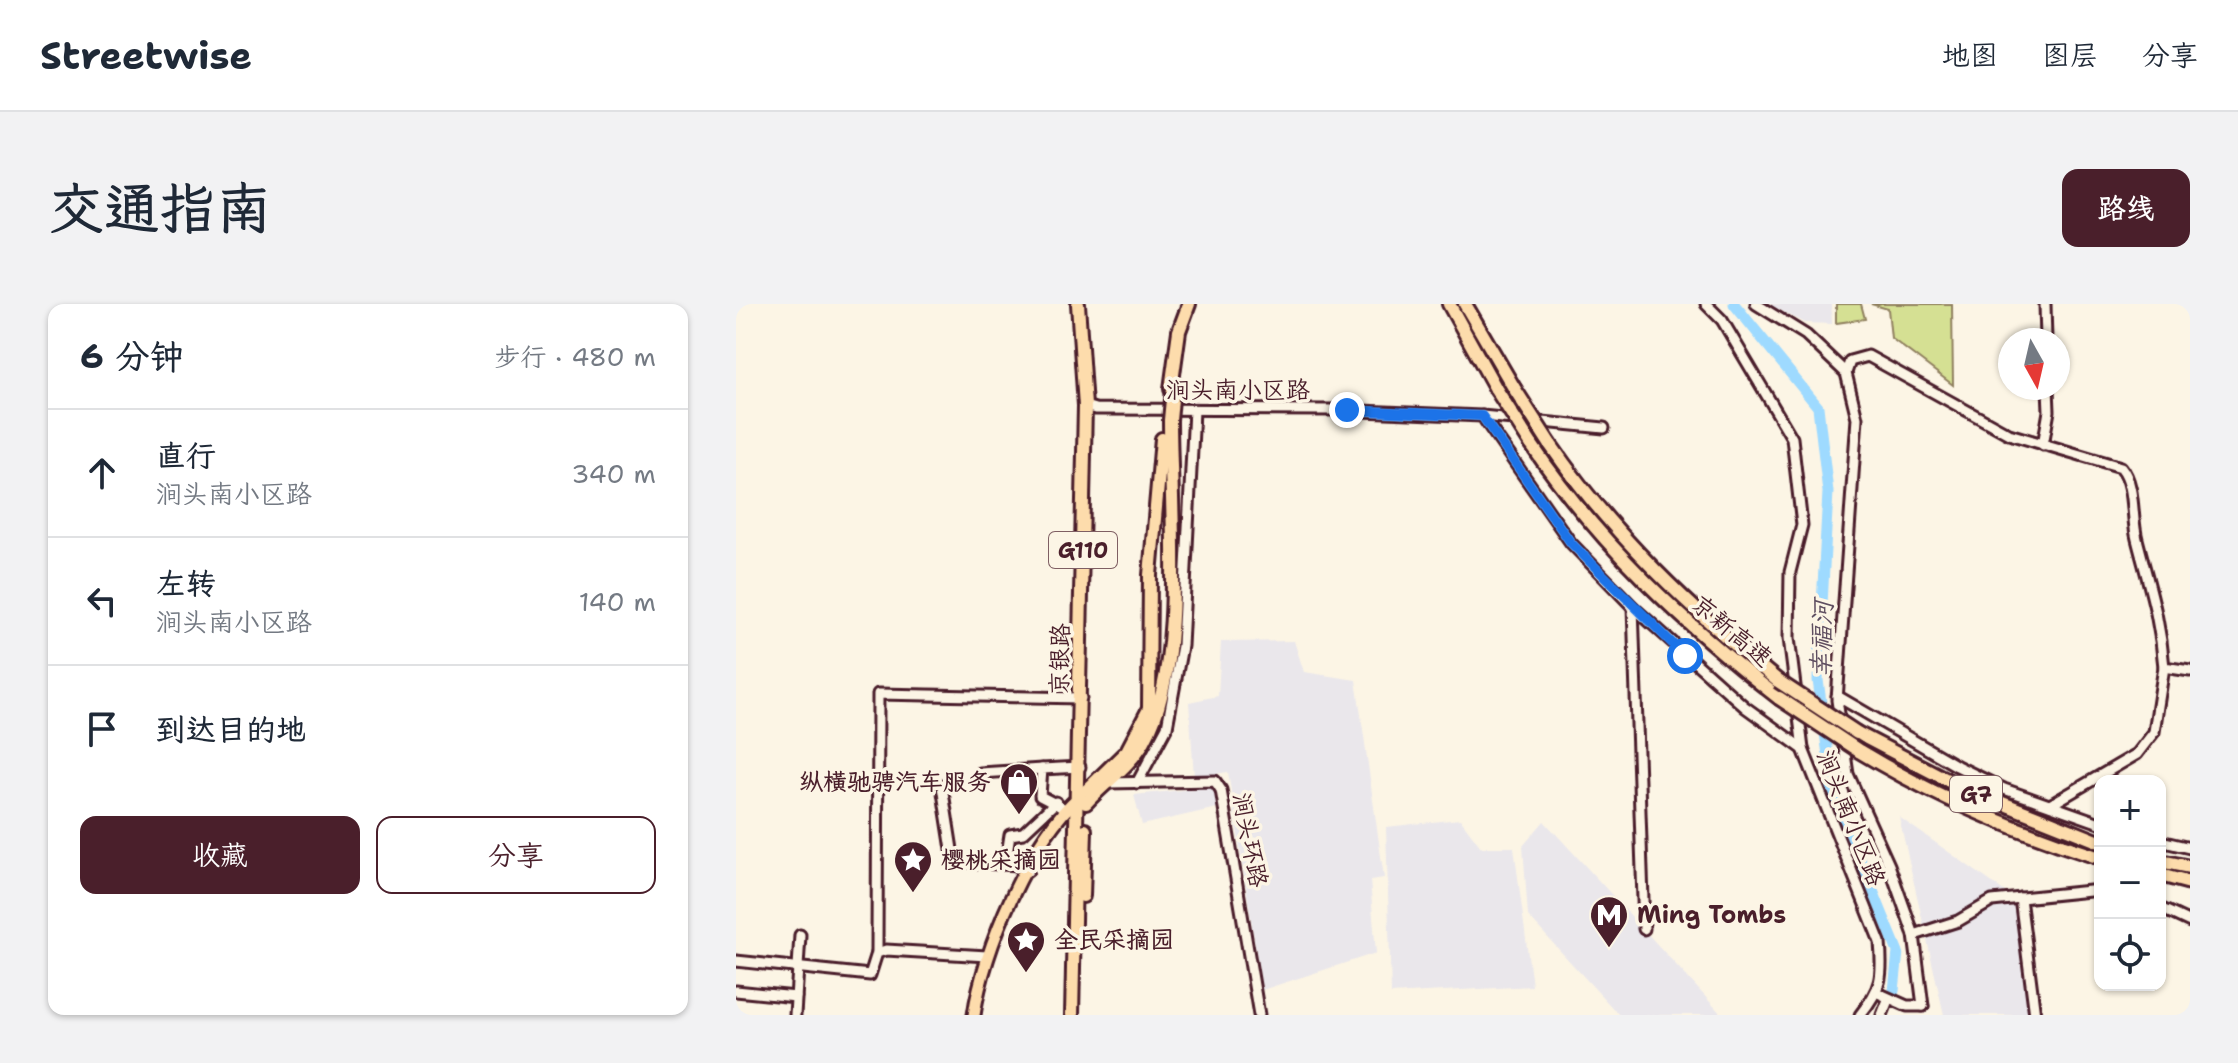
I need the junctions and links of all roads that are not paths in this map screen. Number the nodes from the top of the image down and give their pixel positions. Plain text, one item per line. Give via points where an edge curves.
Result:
1 (1078, 304) edge
2 (1086, 304) edge
3 (1181, 304) edge
4 (1190, 304) edge
5 (1449, 304) edge
6 (1465, 304) edge
7 (1706, 304) edge
8 (1756, 304) edge
9 (2045, 304) edge
10 (2046, 328) edge
11 (1846, 373) junction
12 (1169, 389) junction
13 (2049, 400) edge
14 (1089, 407) junction
15 (1194, 410) junction
16 (1482, 416) junction
17 (1167, 420) junction
18 (1604, 428) dead end
19 (2043, 445) junction
20 (1633, 607) junction
21 (2164, 667) junction
22 (2190, 671) edge
23 (1837, 696) junction
24 (1081, 698) junction
25 (1803, 749) junction
26 (1080, 767) junction
27 (1042, 769) junction
28 (980, 773) dead end
29 (1107, 783) junction
30 (1137, 783) junction
31 (942, 786) dead end
32 (1075, 802) junction
33 (2050, 805) junction
34 (2094, 821) edge
35 (2094, 840) edge
36 (2166, 842) edge
37 (2190, 848) edge
38 (1007, 854) dead end
39 (2094, 856) edge
40 (2166, 862) edge
41 (2190, 867) edge
42 (1028, 871) junction
43 (2166, 877) edge
44 (2190, 883) edge
45 (2094, 891) edge
46 (2020, 898) junction
47 (2166, 911) edge
48 (2190, 922) edge
49 (1644, 929) dead end
50 (800, 935) dead end
51 (1914, 935) junction
52 (877, 953) junction
53 (987, 956) junction
54 (736, 961) edge
55 (796, 967) junction
56 (736, 991) edge
57 (1878, 993) junction
58 (796, 997) junction
59 (1888, 1000) junction
60 (1923, 1006) junction
61 (1907, 1010) edge
62 (795, 1015) edge
63 (974, 1015) edge
64 (1075, 1015) edge
65 (1259, 1015) edge
66 (1860, 1015) edge
67 (1882, 1015) edge
68 (1930, 1015) edge
69 (2035, 1015) edge

1 - 14 highway, 京银路 / G110
2 - 14 highway, 京银路 / G110
3 - 12 highway via 1173,327
4 - 12 highway
5 - 39 highway, 京新高速 / G7, bridge via 1531,444 1577,506 1676,613 1779,698 1859,751 2000,823
6 - 35 highway, 京新高速 / G7, bridge via 1550,444 1604,518 1778,681 1857,733 1957,785
7 - 25 street via 1722,320 1792,438 1802,525 1790,572 1789,638
8 - 11 street via 1806,335
9 - 10 street
11 - 19 street via 1850,361 1868,356 2009,434
11 - 23 street via 1857,418
12 - 17 highway, bridge
13 - 19 street
14 - 15 street, 涧头南小区路
14 - 24 highway, 京银路 / G110
14 - 32 highway, 京银路 / G110
15 - 16 street, 涧头南小区路
15 - 30 street via 1182,646 1167,727
16 - 18 street
16 - 20 street, 涧头南小区路 via 1571,543
17 - 29 highway via 1168,655 1150,730
17 - 32 highway via 1150,575 1149,709 1127,751
19 - 21 street via 2125,472 2158,612
20 - 25 street, 涧头南小区路 via 1745,707
20 - 49 street
21 - 22 street
21 - 33 street via 2154,732 2137,754
23 - 33 street via 1957,766
23 - 51 street via 1848,774
24 - 26 highway, 京银路 / G110
24 - 52 street via 878,694
25 - 57 street, 涧头南小区路 via 1880,942 1883,968
26 - 27 street
26 - 32 highway, 京银路 / G110
27 - 28 street
27 - 32 street via 1040,796
29 - 30 street, 涧头环路
29 - 32 highway
30 - 65 street, 涧头环路 via 1215,781 1221,790
31 - 42 street via 953,856 960,862 1020,865
32 - 38 street via 1036,817 1023,833 1010,835
32 - 42 main road
32 - 53 main road
32 - 64 highway, 京银路 / G110
33 - 34 street
36 - 37 street
40 - 41 highway
42 - 53 main road
43 - 44 highway
45 - 46 street
46 - 51 street via 1992,901 1958,921
46 - 69 street
47 - 48 street
50 - 55 street
51 - 60 street
52 - 53 street
52 - 55 street via 870,975
53 - 63 main road
54 - 55 street
55 - 58 street
56 - 58 street
57 - 59 street
57 - 66 street
58 - 62 street
59 - 61 street
59 - 67 street
60 - 61 street
60 - 68 street

